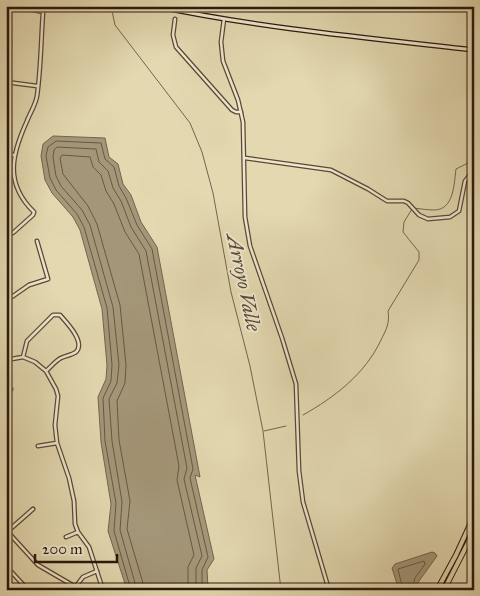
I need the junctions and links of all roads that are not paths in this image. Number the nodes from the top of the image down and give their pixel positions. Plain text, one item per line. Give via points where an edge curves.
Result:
1 (16, 6) edge
2 (155, 6) edge
3 (175, 8) edge
4 (224, 19) junction
5 (175, 20) dead end
6 (474, 50) edge
7 (6, 82) edge
8 (37, 86) junction
9 (241, 112) junction
10 (6, 154) edge
11 (14, 155) junction
12 (244, 158) junction
13 (474, 170) edge
14 (6, 233) edge
15 (37, 241) dead end
16 (6, 292) edge
17 (11, 297) junction
18 (6, 301) edge
19 (23, 358) junction
20 (6, 360) edge
21 (46, 371) junction
22 (11, 389) dead end
23 (6, 402) edge
24 (57, 443) junction
25 (38, 446) dead end
26 (33, 508) dead end
27 (474, 516) edge
28 (7, 530) edge
29 (78, 532) junction
30 (474, 532) edge
31 (66, 537) dead end
32 (6, 566) edge
33 (97, 571) junction
34 (74, 588) edge
35 (28, 590) edge
36 (103, 590) edge
37 (329, 590) edge
38 (437, 590) edge
39 (444, 590) edge

1 - 8 street via 43,12
2 - 3 main road
3 - 4 main road
4 - 6 main road
4 - 9 street via 223,61
5 - 9 street via 173,36 176,47 232,110
7 - 8 street
8 - 11 street via 37,98
9 - 12 street
10 - 11 street
11 - 14 street via 16,183 34,212 14,232
12 - 13 street via 331,170 386,201 404,201 419,215 432,220 450,217 460,211 465,181
12 - 37 street via 245,217 250,246 296,384 303,502
15 - 17 street via 48,279
16 - 17 street
17 - 18 street
19 - 20 street
19 - 21 street
19 - 21 street via 27,341 54,315 60,315 75,333 78,348
21 - 24 street via 58,396
22 - 23 street
24 - 25 street
24 - 29 street via 69,478
26 - 28 street
27 - 38 highway
28 - 34 street via 38,565
29 - 31 street
29 - 33 street via 89,547
30 - 39 highway
32 - 35 street
33 - 34 street via 83,577
33 - 36 street

